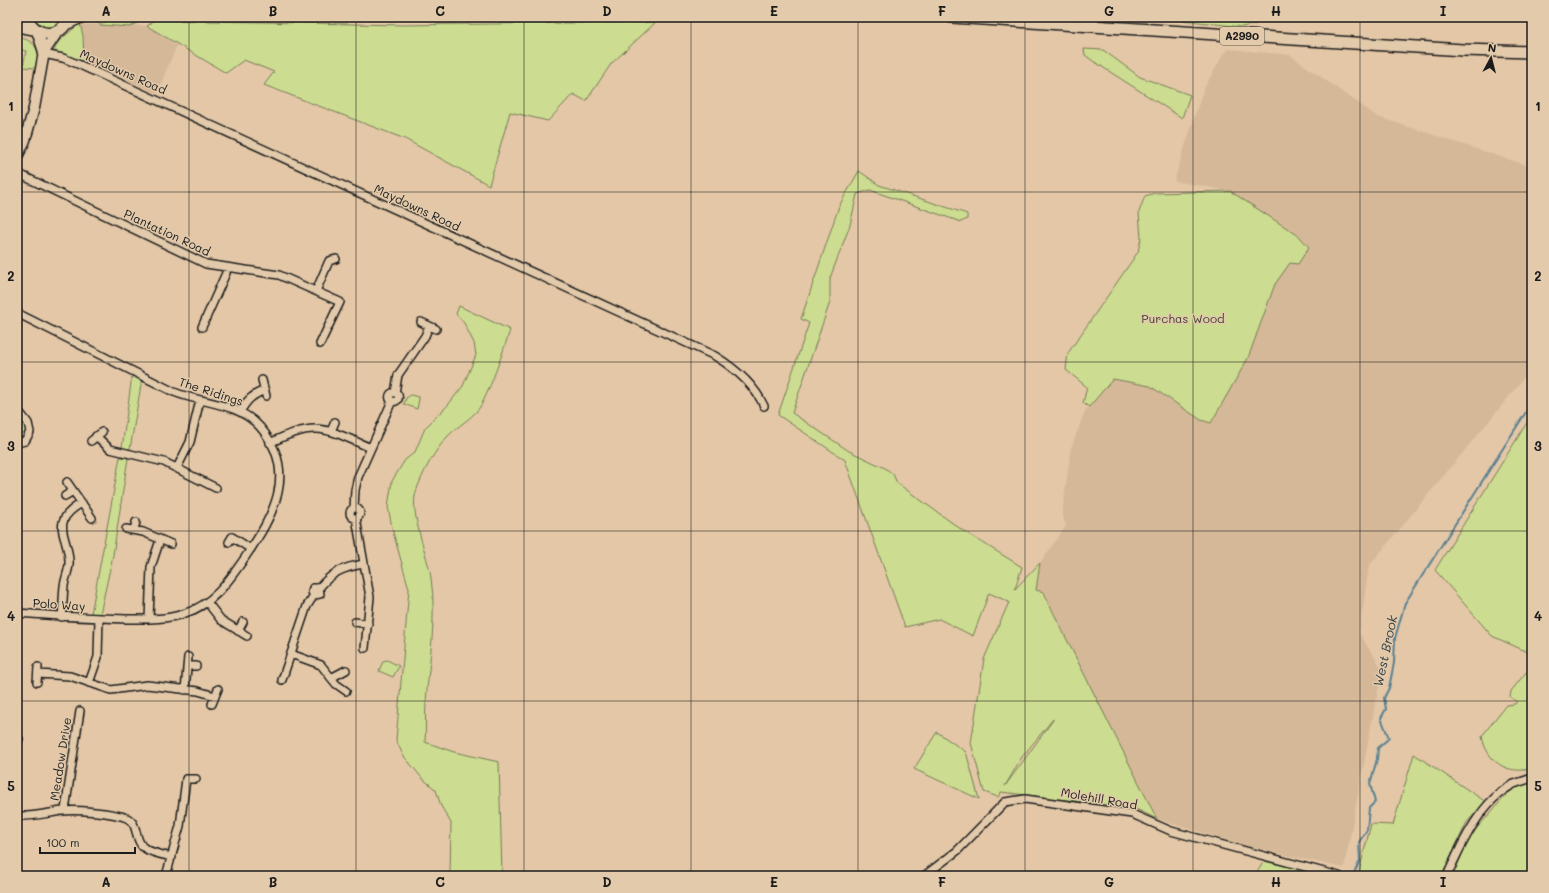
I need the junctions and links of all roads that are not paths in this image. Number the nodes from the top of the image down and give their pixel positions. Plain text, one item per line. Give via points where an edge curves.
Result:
1 (27, 17) edge
2 (81, 17) edge
3 (952, 17) edge
4 (64, 24) edge
5 (17, 26) edge
6 (36, 30) junction
7 (1532, 52) edge
8 (44, 53) junction
9 (17, 157) edge
10 (17, 173) edge
11 (336, 260) dead end
12 (226, 267) junction
13 (316, 291) junction
14 (17, 313) edge
15 (421, 322) dead end
16 (202, 327) dead end
17 (320, 344) dead end
18 (262, 380) dead end
19 (200, 400) junction
20 (764, 406) dead end
21 (17, 409) edge
22 (240, 412) junction
23 (335, 422) dead end
24 (331, 431) junction
25 (96, 436) dead end
26 (17, 443) edge
27 (270, 443) junction
28 (140, 448) dead end
29 (371, 448) junction
30 (138, 455) junction
31 (177, 468) junction
32 (67, 482) dead end
33 (216, 488) dead end
34 (73, 491) junction
35 (65, 496) dead end
36 (82, 503) junction
37 (92, 518) dead end
38 (136, 522) dead end
39 (126, 529) dead end
40 (134, 530) junction
41 (160, 540) junction
42 (228, 542) dead end
43 (171, 544) dead end
44 (251, 549) junction
45 (364, 564) junction
46 (207, 602) junction
47 (17, 613) edge
48 (62, 617) junction
49 (99, 618) junction
50 (149, 619) junction
51 (243, 622) dead end
52 (355, 622) dead end
53 (368, 624) junction
54 (238, 631) junction
55 (247, 636) dead end
56 (365, 648) dead end
57 (291, 654) junction
58 (188, 657) dead end
59 (188, 666) junction
60 (196, 666) dead end
61 (38, 667) dead end
62 (346, 670) dead end
63 (331, 678) junction
64 (282, 680) dead end
65 (90, 683) junction
66 (218, 689) dead end
67 (186, 690) junction
68 (346, 691) dead end
69 (215, 696) junction
70 (212, 704) dead end
71 (80, 711) dead end
72 (1532, 778) edge
73 (196, 779) dead end
74 (65, 810) junction
75 (17, 816) edge
76 (172, 857) junction
77 (166, 876) edge
78 (924, 876) edge
79 (1339, 876) edge
80 (1447, 876) edge

1 - 6 main road
2 - 4 main road
3 - 7 main road, A2990 via 1463,50
4 - 6 main road via 48,34
4 - 8 street
5 - 6 main road
6 - 8 street
8 - 9 street via 29,126
8 - 20 street, Maydowns Road via 87,68 715,356 741,375 757,392
10 - 12 street, Plantation Road via 206,264
11 - 13 street via 329,261
12 - 13 street, Plantation Road via 279,275
12 - 16 street via 226,273
13 - 17 street, Plantation Road via 340,302
14 - 19 street, The Ridings via 174,392
15 - 29 street via 432,328 398,375 395,393 389,396 392,401
18 - 22 street via 266,393 254,394
19 - 22 street, The Ridings
19 - 31 street via 190,442
21 - 26 street via 28,423 30,432 25,441
22 - 27 street, The Ridings via 260,428
23 - 24 street
24 - 27 street via 304,429 289,433
24 - 29 street
25 - 30 street via 110,449
27 - 44 street, The Ridings via 280,474 278,498 268,522
28 - 30 street
29 - 45 street via 356,483 354,508 350,514 356,518
30 - 31 street
31 - 33 street
32 - 34 street
34 - 35 street
34 - 36 street
36 - 37 street
36 - 48 street via 72,509 65,518 62,529 69,555
38 - 40 street
39 - 40 street
40 - 41 street
41 - 43 street
41 - 50 street via 151,567
42 - 44 street via 232,537
44 - 46 street, The Ridings via 224,587
45 - 53 street via 370,597
45 - 57 street via 341,569 329,576 319,588 320,594 314,595 307,606
46 - 50 street, The Ridings via 171,618
46 - 54 street via 221,620
47 - 48 street, Polo Way
48 - 49 street, Polo Way
49 - 50 street, The Ridings
49 - 65 street via 98,657
51 - 54 street
52 - 53 street
53 - 56 street
54 - 55 street
57 - 63 street via 321,665
57 - 64 street
58 - 59 street
59 - 60 street
59 - 67 street
61 - 65 street via 38,678 70,676
62 - 63 street
63 - 68 street
65 - 67 street via 111,690 147,685
66 - 69 street
67 - 69 street via 206,692
69 - 70 street
71 - 74 street, Meadow Drive
72 - 80 street via 1514,784 1485,809 1469,829
73 - 76 street via 186,779 180,826
74 - 75 street via 28,817
74 - 76 street via 108,814 127,819 136,827 143,847
76 - 77 street
78 - 79 street, Molehill Road via 957,851 1005,802 1025,799 1132,814 1171,831

